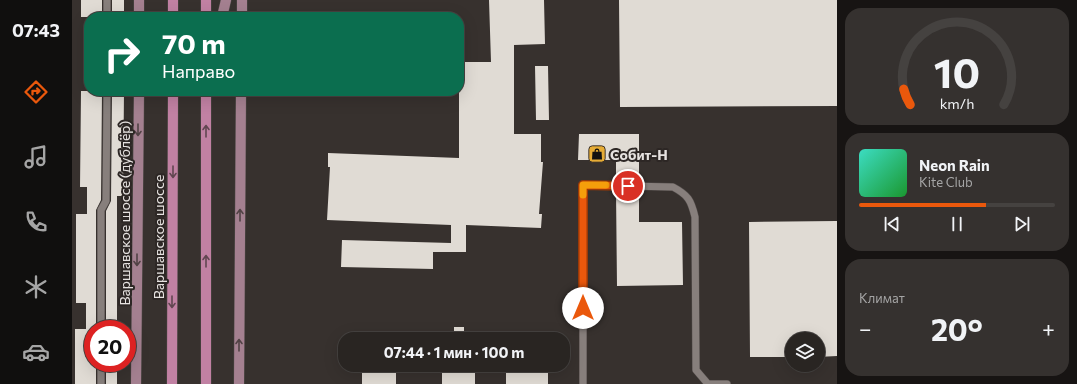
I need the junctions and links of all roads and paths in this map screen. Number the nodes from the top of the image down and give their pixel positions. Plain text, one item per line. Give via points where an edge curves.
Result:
1 (107, 0) edge
2 (139, 0) edge
3 (173, 0) edge
4 (206, 0) edge
5 (226, 0) edge
6 (242, 0) edge
7 (107, 12) edge
8 (139, 12) edge
9 (173, 12) edge
10 (206, 12) edge
11 (223, 12) edge
12 (242, 12) edge
13 (107, 96) edge
14 (139, 96) edge
15 (173, 96) edge
16 (206, 96) edge
17 (241, 96) edge
18 (101, 320) edge
19 (101, 372) edge
20 (101, 384) edge
21 (136, 384) edge
22 (172, 384) edge
23 (206, 384) edge
24 (239, 384) edge
25 (583, 384) edge
26 (727, 384) edge

1 - 7 lane
2 - 8 main road
3 - 9 main road
4 - 10 main road
5 - 11 main road
6 - 12 main road
13 - 18 lane via 106,201 101,210
14 -> 21 main road, Варшавское шоссе (дублёр)
15 -> 22 main road, Варшавское шоссе
23 -> 16 main road
24 -> 17 main road
19 - 20 lane
25 - 26 lane via 583,185 673,187 686,194 695,217 696,370 708,384

